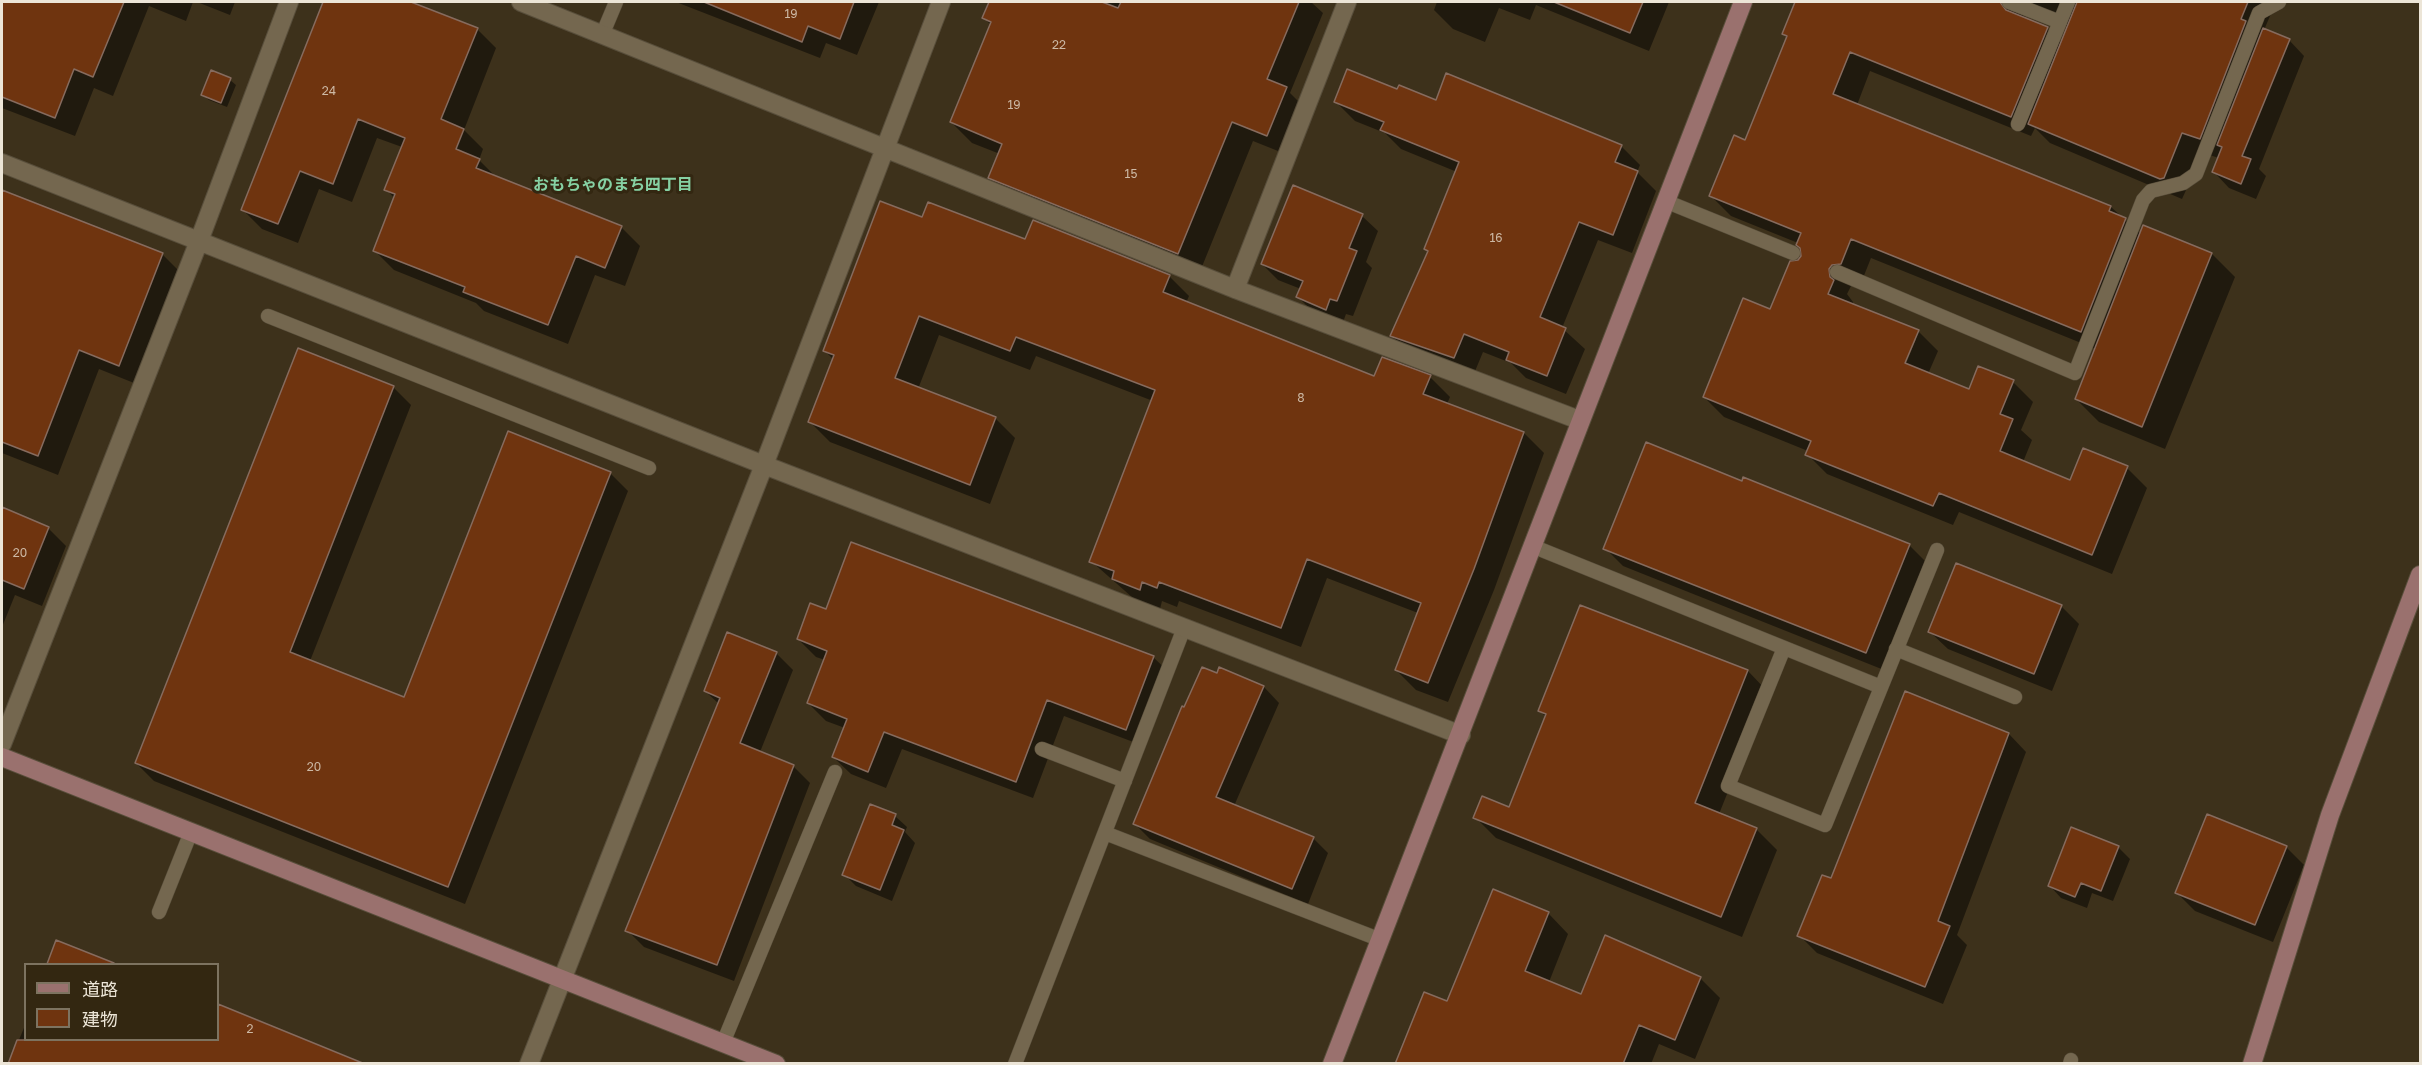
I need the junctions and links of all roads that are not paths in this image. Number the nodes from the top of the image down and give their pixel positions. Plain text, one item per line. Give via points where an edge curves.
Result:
1 (289, 2) edge
2 (521, 2) edge
3 (616, 2) edge
4 (941, 2) edge
5 (1347, 2) edge
6 (1743, 2) edge
7 (2008, 2) edge
8 (2068, 2) edge
9 (2279, 2) edge
10 (2060, 22) junction
11 (603, 33) junction
12 (2018, 124) dead end
13 (885, 148) junction
14 (2, 163) edge
15 (1665, 201) junction
16 (199, 241) junction
17 (1793, 253) dead end
18 (1837, 272) dead end
19 (1235, 289) junction
20 (268, 316) dead end
21 (1579, 420) junction
22 (764, 465) junction
23 (649, 468) dead end
24 (1532, 546) junction
25 (1936, 550) dead end
26 (2421, 575) edge
27 (1184, 628) junction
28 (1784, 648) junction
29 (1896, 649) junction
30 (1881, 687) junction
31 (2015, 698) dead end
32 (1461, 735) junction
33 (2, 744) edge
34 (1042, 749) dead end
35 (2, 757) edge
36 (835, 772) dead end
37 (1125, 781) junction
38 (190, 832) junction
39 (1105, 833) junction
40 (159, 912) dead end
41 (1381, 940) junction
42 (564, 980) junction
43 (723, 1042) junction
44 (530, 1064) edge
45 (776, 1064) edge
46 (1015, 1064) edge
47 (1332, 1064) edge
48 (2252, 1064) edge

1 - 16 street
2 - 11 street
3 - 11 lane
4 - 13 street
5 - 19 street
6 - 15 street
7 - 10 lane
8 - 10 lane
9 - 18 lane via 2259,13 2196,174 2183,183 2151,191 2143,200 2075,373
10 - 12 lane
11 - 13 street
13 - 19 street
13 - 22 street
14 - 16 street
15 - 17 lane
15 - 21 street
16 - 22 street
16 - 33 street
19 - 21 street
20 - 23 lane
21 - 24 street
22 - 27 street
22 - 42 street
24 - 28 lane
24 - 32 street
25 - 29 lane
26 - 48 street via 2330,815
27 - 32 street
27 - 37 lane
28 - 30 lane
28 - 30 lane via 1728,786 1826,825
29 - 30 lane
29 - 31 lane
32 - 41 street
34 - 37 lane
35 - 38 street
36 - 43 lane
37 - 39 lane
38 - 40 lane
38 - 42 street
39 - 41 lane
39 - 46 lane
41 - 47 street
42 - 43 street
42 - 44 street
43 - 45 street

